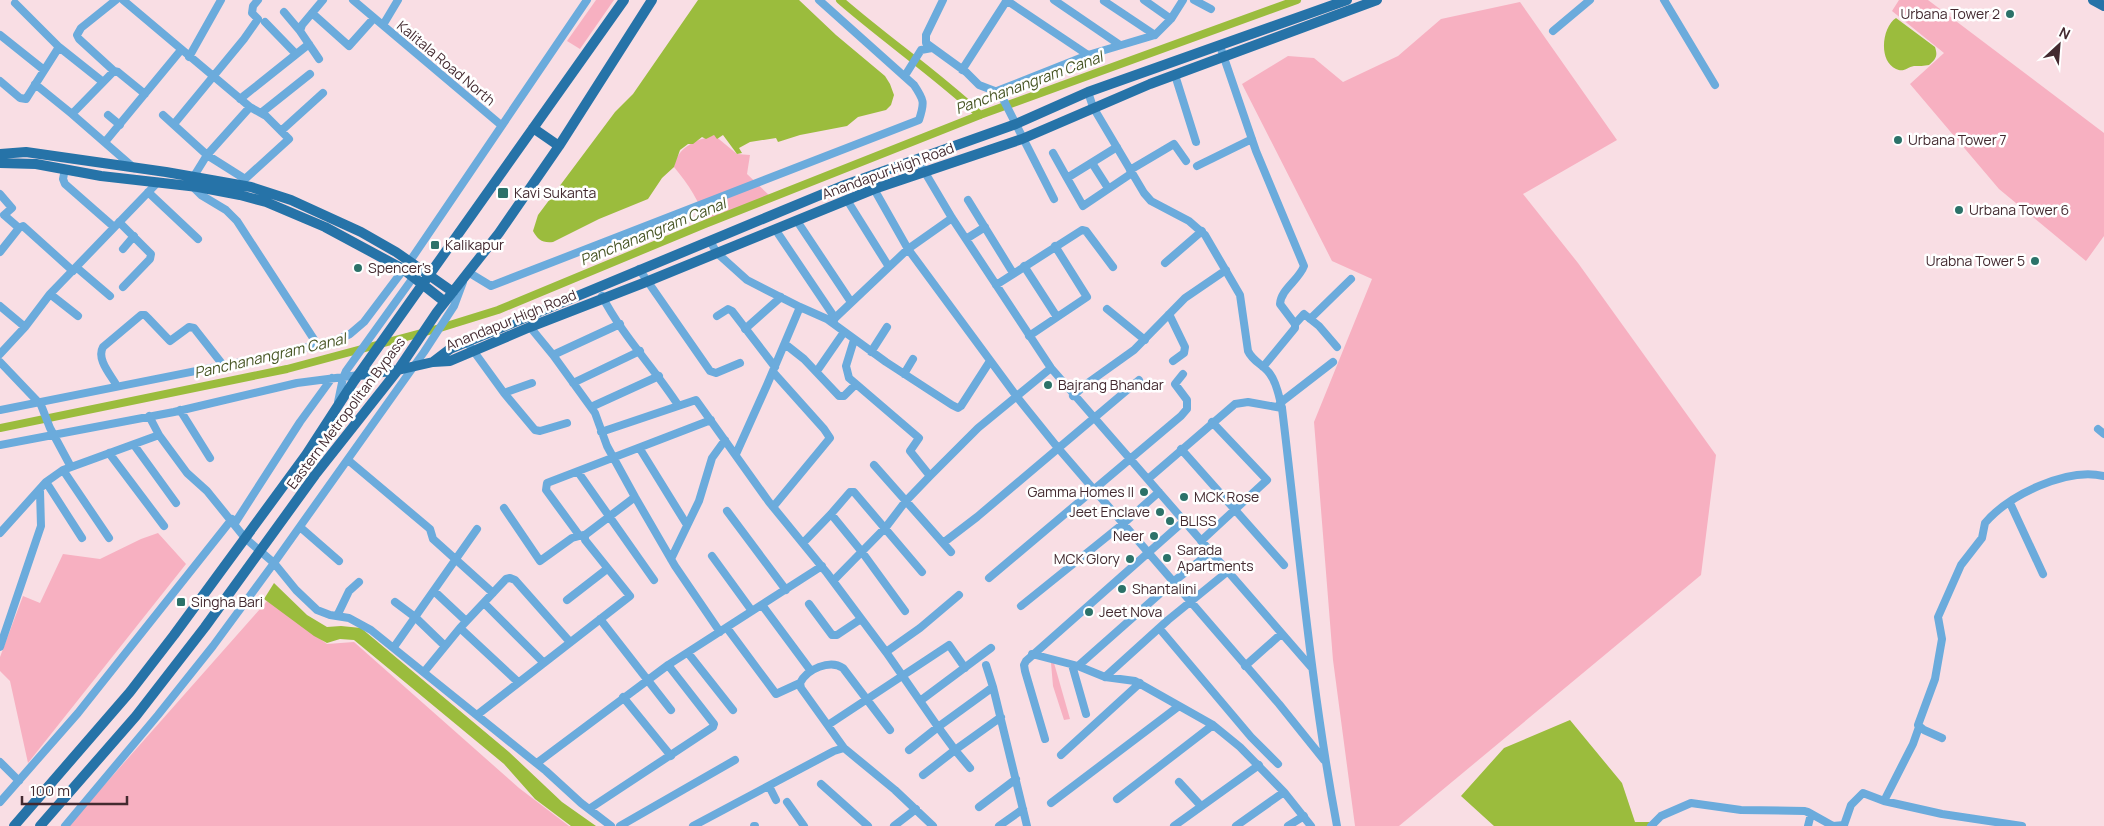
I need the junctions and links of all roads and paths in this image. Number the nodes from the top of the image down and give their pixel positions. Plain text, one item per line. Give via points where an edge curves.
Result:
1 (116, 0) edge
2 (123, 0) edge
3 (221, 0) edge
4 (258, 0) edge
5 (323, 0) edge
6 (353, 0) edge
7 (398, 0) edge
8 (587, 0) edge
9 (624, 0) edge
10 (652, 0) edge
11 (819, 0) edge
12 (943, 0) edge
13 (1006, 0) edge
14 (1054, 0) edge
15 (1144, 0) edge
16 (1183, 0) edge
17 (1194, 0) edge
18 (1347, 0) edge
19 (1377, 0) edge
20 (1590, 0) edge
21 (1664, 0) edge
22 (2093, 0) edge
23 (1104, 1) edge
24 (15, 3) dead end
25 (2104, 6) edge
26 (1211, 9) dead end
27 (284, 12) dead end
28 (312, 13) junction
29 (374, 18) junction
30 (1171, 19) junction
31 (265, 22) dead end
32 (382, 25) junction
33 (300, 31) junction
34 (1553, 31) dead end
35 (0, 35) edge
36 (1155, 35) junction
37 (309, 44) junction
38 (1120, 45) junction
39 (1220, 46) junction
40 (59, 47) junction
41 (932, 48) junction
42 (181, 50) junction
43 (296, 54) junction
44 (1088, 55) junction
45 (189, 57) junction
46 (1223, 57) junction
47 (319, 59) dead end
48 (44, 70) junction
49 (962, 70) junction
50 (114, 72) junction
51 (310, 74) dead end
52 (906, 74) dead end
53 (1175, 75) junction
54 (213, 76) junction
55 (0, 81) edge
56 (103, 82) junction
57 (35, 84) junction
58 (1716, 85) dead end
59 (997, 91) junction
60 (1088, 92) junction
61 (323, 93) dead end
62 (145, 94) junction
63 (240, 99) junction
64 (250, 107) junction
65 (1093, 107) junction
66 (261, 113) junction
67 (72, 114) junction
68 (108, 115) dead end
69 (163, 115) dead end
70 (174, 124) junction
71 (1016, 124) junction
72 (120, 125) junction
73 (501, 125) junction
74 (533, 128) junction
75 (281, 131) junction
76 (1022, 139) junction
77 (1252, 139) junction
78 (105, 142) junction
79 (1196, 142) dead end
80 (559, 146) junction
81 (1117, 147) junction
82 (1053, 153) dead end
83 (0, 154) edge
84 (207, 155) junction
85 (917, 159) junction
86 (1186, 161) dead end
87 (0, 163) edge
88 (1092, 163) junction
89 (1197, 166) dead end
90 (134, 168) junction
91 (65, 169) junction
92 (924, 171) junction
93 (1131, 172) junction
94 (1066, 178) junction
95 (193, 181) junction
96 (158, 182) junction
97 (1108, 188) junction
98 (874, 189) junction
99 (148, 192) junction
100 (0, 194) edge
101 (1054, 199) dead end
102 (847, 200) junction
103 (968, 200) dead end
104 (952, 218) junction
105 (798, 221) junction
106 (116, 224) junction
107 (985, 227) junction
108 (19, 228) junction
109 (776, 229) junction
110 (1202, 231) junction
111 (134, 236) junction
112 (198, 239) dead end
113 (966, 239) junction
114 (710, 241) junction
115 (1055, 246) junction
116 (122, 249) dead end
117 (908, 249) junction
118 (0, 252) edge
119 (717, 253) junction
120 (1165, 262) dead end
121 (406, 265) junction
122 (1024, 266) junction
123 (889, 267) junction
124 (1114, 267) dead end
125 (420, 268) junction
126 (75, 269) junction
127 (639, 270) junction
128 (1226, 270) junction
129 (1013, 273) junction
130 (467, 274) junction
131 (430, 275) junction
132 (413, 277) junction
133 (1352, 279) dead end
134 (646, 282) junction
135 (423, 285) junction
136 (996, 285) junction
137 (598, 286) junction
138 (123, 287) dead end
139 (453, 292) junction
140 (50, 294) junction
141 (110, 296) dead end
142 (781, 297) junction
143 (603, 298) junction
144 (851, 302) junction
145 (449, 304) junction
146 (0, 306) edge
147 (800, 307) junction
148 (1108, 309) dead end
149 (1169, 314) junction
150 (78, 316) dead end
151 (717, 316) dead end
152 (1058, 317) junction
153 (1310, 319) junction
154 (834, 320) junction
155 (620, 324) junction
156 (1295, 324) junction
157 (25, 327) junction
158 (530, 327) junction
159 (887, 327) dead end
160 (745, 329) junction
161 (844, 332) junction
162 (1029, 336) junction
163 (854, 340) junction
164 (1145, 340) junction
165 (467, 342) junction
166 (317, 344) junction
167 (785, 344) junction
168 (1336, 347) dead end
169 (640, 351) junction
170 (473, 352) junction
171 (871, 352) junction
172 (0, 354) edge
173 (552, 355) junction
174 (913, 359) dead end
175 (990, 361) junction
176 (1173, 361) dead end
177 (0, 362) edge
178 (433, 362) junction
179 (1333, 362) dead end
180 (740, 363) dead end
181 (223, 365) junction
182 (400, 366) junction
183 (414, 366) junction
184 (1263, 367) junction
185 (1051, 368) junction
186 (774, 370) junction
187 (817, 371) junction
188 (344, 374) junction
189 (904, 374) junction
190 (1183, 374) dead end
191 (359, 375) junction
192 (660, 376) junction
193 (332, 378) junction
194 (1139, 380) dead end
195 (532, 383) dead end
196 (573, 383) junction
197 (856, 384) junction
198 (117, 386) junction
199 (504, 393) junction
200 (1073, 396) junction
201 (1017, 397) junction
202 (39, 402) junction
203 (678, 405) junction
204 (337, 406) junction
205 (1281, 406) junction
206 (591, 407) junction
207 (0, 410) edge
208 (180, 410) junction
209 (149, 416) junction
210 (1094, 418) junction
211 (711, 420) junction
212 (1212, 422) junction
213 (567, 423) dead end
214 (51, 432) junction
215 (601, 432) junction
216 (159, 434) junction
217 (725, 440) junction
218 (0, 445) edge
219 (134, 445) junction
220 (1058, 448) junction
221 (640, 449) junction
222 (1181, 449) junction
223 (109, 453) junction
224 (736, 454) junction
225 (210, 458) dead end
226 (614, 459) junction
227 (348, 460) junction
228 (1130, 460) junction
229 (874, 465) dead end
230 (67, 469) junction
231 (578, 472) junction
232 (930, 476) junction
233 (2104, 476) edge
234 (1148, 479) junction
235 (46, 482) junction
236 (1095, 490) junction
237 (40, 491) junction
238 (1159, 492) junction
239 (635, 497) junction
240 (905, 502) junction
241 (176, 503) dead end
242 (2010, 503) junction
243 (773, 507) junction
244 (504, 508) dead end
245 (1235, 510) junction
246 (727, 511) dead end
247 (831, 514) junction
248 (610, 516) junction
249 (233, 521) junction
250 (1184, 521) junction
251 (1124, 523) junction
252 (687, 525) junction
253 (164, 526) dead end
254 (300, 526) junction
255 (886, 527) junction
256 (477, 530) dead end
257 (0, 533) edge
258 (582, 535) junction
259 (82, 538) dead end
260 (109, 538) dead end
261 (245, 538) junction
262 (1201, 541) junction
263 (803, 543) junction
264 (943, 543) junction
265 (260, 552) junction
266 (862, 552) junction
267 (951, 552) dead end
268 (1211, 552) junction
269 (1150, 554) junction
270 (712, 556) dead end
271 (671, 559) junction
272 (456, 560) junction
273 (338, 561) dead end
274 (274, 564) junction
275 (1284, 565) dead end
276 (822, 566) junction
277 (607, 569) junction
278 (922, 572) dead end
279 (1227, 572) junction
280 (2043, 574) dead end
281 (989, 578) dead end
282 (654, 580) dead end
283 (833, 581) junction
284 (359, 582) dead end
285 (1173, 582) junction
286 (434, 590) junction
287 (786, 590) junction
288 (493, 593) junction
289 (959, 595) dead end
290 (567, 600) dead end
291 (395, 602) dead end
292 (1190, 602) junction
293 (484, 603) junction
294 (809, 604) dead end
295 (762, 605) junction
296 (1021, 606) dead end
297 (752, 611) junction
298 (905, 611) dead end
299 (337, 616) junction
300 (415, 618) junction
301 (600, 619) junction
302 (861, 619) junction
303 (0, 621) edge
304 (463, 625) junction
305 (7, 626) junction
306 (1159, 628) junction
307 (724, 630) junction
308 (1281, 634) junction
309 (570, 642) junction
310 (445, 646) junction
311 (0, 647) edge
312 (394, 647) junction
313 (991, 648) dead end
314 (886, 652) junction
315 (688, 653) junction
316 (1032, 654) junction
317 (544, 663) junction
318 (668, 665) junction
319 (986, 665) dead end
320 (1075, 665) junction
321 (1245, 666) junction
322 (1311, 667) junction
323 (965, 668) junction
324 (811, 671) junction
325 (424, 672) junction
326 (902, 675) junction
327 (1105, 677) junction
328 (648, 680) junction
329 (518, 682) junction
330 (800, 683) junction
331 (1140, 683) junction
332 (993, 687) junction
333 (624, 697) junction
334 (868, 699) junction
335 (920, 701) junction
336 (1179, 706) junction
337 (671, 710) dead end
338 (733, 710) dead end
339 (1086, 714) dead end
340 (478, 715) junction
341 (1001, 717) junction
342 (828, 725) junction
343 (1213, 726) junction
344 (938, 727) junction
345 (1919, 727) junction
346 (890, 730) dead end
347 (1251, 737) junction
348 (1942, 738) dead end
349 (1045, 739) dead end
350 (1240, 746) junction
351 (844, 748) junction
352 (909, 750) dead end
353 (955, 750) junction
354 (1061, 755) dead end
355 (671, 756) junction
356 (735, 760) dead end
357 (1325, 761) junction
358 (0, 762) edge
359 (537, 763) junction
360 (1278, 764) dead end
361 (1259, 766) junction
362 (970, 768) dead end
363 (923, 775) dead end
364 (1016, 779) junction
365 (19, 780) junction
366 (1179, 782) dead end
367 (821, 784) dead end
368 (768, 786) junction
369 (1284, 792) junction
370 (1117, 799) dead end
371 (776, 800) dead end
372 (1884, 801) junction
373 (0, 802) edge
374 (787, 802) dead end
375 (1051, 803) dead end
376 (1202, 806) junction
377 (979, 807) dead end
378 (589, 809) junction
379 (916, 809) junction
380 (1023, 809) junction
381 (1808, 812) junction
382 (1304, 816) junction
383 (14, 826) edge
384 (40, 826) edge
385 (65, 826) edge
386 (611, 826) edge
387 (620, 826) edge
388 (693, 826) edge
389 (804, 826) edge
390 (868, 826) edge
391 (894, 826) edge
392 (934, 826) edge
393 (999, 826) edge
394 (1027, 826) edge
395 (1174, 826) edge
396 (1236, 826) edge
397 (1288, 826) edge
398 (1311, 826) edge
399 (1337, 826) edge
400 (1651, 826) edge
401 (1808, 826) edge
402 (2022, 826) edge

1 - 50 street via 77,34
2 - 42 street
3 - 45 street
4 - 54 street via 252,13 258,19
5 - 28 street
6 - 29 street, Kalitala Road North
7 - 32 street
8 - 73 street
9 - 74 main road, Eastern Metropolitan Bypass
10 - 80 main road, Eastern Metropolitan Bypass
11 - 130 street via 914,85 923,99 919,120 504,282 491,286
12 - 41 street via 926,35 926,43
13 - 44 street
13 - 49 street
14 - 38 street
15 - 30 street
16 - 30 street
17 - 26 street
18 - 39 main road, Anandapur High Road
19 - 46 main road, Anandapur High Road
20 - 34 street
21 - 58 street
22 - 25 main road
23 - 36 street
24 - 40 street
27 - 33 street
28 - 29 street via 349,46
28 - 33 street
29 - 32 street, Kalitala Road North
30 - 36 street
31 - 43 street
32 - 73 street, Kalitala Road North
33 - 37 street
35 - 48 street
36 - 38 street
37 - 43 street
37 - 47 street
38 - 44 street
39 - 46 street
39 - 60 main road, Anandapur High Road
40 - 48 street
40 - 56 street
41 - 49 street
41 - 52 street via 921,50
42 - 45 street
42 - 62 street
43 - 63 street
44 - 59 street
45 - 54 street
46 - 53 main road, Anandapur High Road
46 - 77 street
48 - 57 street
49 - 59 street via 979,85
50 - 56 street
50 - 62 street
51 - 66 street
53 - 65 main road, Anandapur High Road
53 - 79 street
54 - 63 street
54 - 70 street
55 - 57 street via 23,100
56 - 67 street
57 - 67 street
59 - 71 street
60 - 65 street
60 - 71 main road, Anandapur High Road
61 - 75 street
62 - 72 street
63 - 64 street
64 - 66 street
64 - 84 street
65 - 76 main road, Anandapur High Road
65 - 81 street
66 - 75 street
67 - 78 street
68 - 72 street
69 - 70 street
70 - 84 street
71 - 76 street
71 - 85 main road, Anandapur High Road
72 - 78 street
73 - 121 street
74 - 80 main road
74 - 131 main road, Eastern Metropolitan Bypass
75 - 84 street via 289,139 245,179
76 - 92 main road, Anandapur High Road
76 - 101 street
77 - 89 street
77 - 156 street via 1303,262 1301,272 1280,297 1280,304
78 - 90 street
80 - 130 main road, Eastern Metropolitan Bypass
81 - 88 street
81 - 93 street
82 - 94 street
83 - 90 main road via 26,152
84 - 95 street
85 - 92 street
85 - 114 main road, Anandapur High Road via 842,186
86 - 93 street via 1174,144
87 - 91 main road via 22,162
88 - 94 street
88 - 97 street
90 - 95 main road
91 - 96 main road
91 - 106 street via 63,179 66,184
92 - 98 main road, Anandapur High Road
92 - 104 street
93 - 97 street
93 - 110 street via 1151,201
94 - 97 street via 1083,206
95 - 96 main road
95 - 121 main road via 251,187 291,200 361,232
95 - 166 street via 201,195 237,221
96 - 99 street
98 - 102 main road, Anandapur High Road
98 - 117 street
99 - 106 street
99 - 112 street
100 - 108 street via 12,208 4,214
102 - 105 main road, Anandapur High Road
102 - 123 street
103 - 107 street
104 - 113 street
104 - 117 street
105 - 109 main road, Anandapur High Road
105 - 144 street
106 - 111 street
106 - 126 street
107 - 113 street
107 - 129 street
108 - 118 street
108 - 126 street via 27,228
109 - 119 main road, Anandapur High Road
109 - 154 street
110 - 120 street
110 - 128 street
111 - 116 street
111 - 138 street via 151,254 150,259
113 - 136 street
114 - 119 street
114 - 127 main road, Anandapur High Road
115 - 122 street
115 - 124 street via 1084,230
115 - 152 street via 1087,297
117 - 123 street
117 - 175 street
119 - 134 main road, Anandapur High Road
119 - 142 street via 747,280
121 - 125 main road
121 - 132 main road
121 - 166 street via 356,330 344,338
122 - 129 street
122 - 152 street
123 - 144 street
125 - 131 main road
125 - 132 street
126 - 140 street
126 - 141 street
127 - 134 street
127 - 137 main road, Anandapur High Road
128 - 149 street via 1185,298
128 - 184 street via 1240,294 1248,351 1251,358
129 - 136 street
130 - 139 main road, Eastern Metropolitan Bypass
130 - 145 street
131 - 135 main road, Eastern Metropolitan Bypass
131 - 139 main road
132 - 135 main road
132 - 188 street
133 - 153 street
134 - 143 main road, Anandapur High Road
134 - 180 street via 710,371 716,373
135 - 145 main road
135 - 191 main road, Eastern Metropolitan Bypass
136 - 162 street
137 - 143 street
137 - 165 main road, Anandapur High Road
139 - 145 main road, Eastern Metropolitan Bypass
140 - 150 street
140 - 157 street
142 - 147 street
142 - 160 street
143 - 155 street
143 - 158 main road, Anandapur High Road
144 - 154 street
145 - 182 main road, Eastern Metropolitan Bypass via 437,312
145 - 183 street
146 - 157 street
147 - 154 street
147 - 167 street
148 - 164 street
149 - 164 street
149 - 176 street via 1185,347 1184,353
151 - 160 street via 728,309
152 - 162 street
153 - 156 street via 1304,314
153 - 168 street
154 - 161 street
155 - 169 street
155 - 173 street
156 - 184 street
157 - 172 street
158 - 170 main road, Anandapur High Road
158 - 173 street
159 - 171 street
160 - 186 street
161 - 163 street
161 - 187 street
162 - 185 street
163 - 171 street
163 - 197 street via 846,366 849,378
164 - 200 street
165 - 170 street
165 - 178 main road, Anandapur High Road via 450,349
166 - 181 street
167 - 186 street
167 - 187 street
169 - 192 street
169 - 196 street
170 - 178 main road, Anandapur High Road via 450,361
170 - 199 street
171 - 189 street
173 - 196 street
174 - 189 street
175 - 189 street via 958,408
175 - 201 street
177 - 202 street
178 - 183 main road
179 - 205 street
181 - 198 street
181 - 198 street via 194,328 185,328 170,341 145,315 141,315 100,351 100,357
182 - 183 main road
182 - 191 main road
182 - 265 main road, Eastern Metropolitan Bypass
183 - 227 street
184 - 205 street via 1272,375
185 - 200 street
185 - 201 street
186 - 224 street
186 - 243 street via 830,438
187 - 197 street via 841,397
188 - 191 street
188 - 193 street
188 - 204 street
190 - 228 street via 1175,384 1187,400 1187,409
191 - 204 main road, Eastern Metropolitan Bypass
192 - 203 street
192 - 206 street
193 - 208 street
193 - 249 street
194 - 210 street
195 - 199 street
196 - 206 street
197 - 232 street via 919,438 910,452
198 - 202 street
199 - 213 street via 535,430
200 - 210 street
201 - 220 street
201 - 232 street via 978,428
202 - 207 street
202 - 214 street
203 - 211 street via 696,400
203 - 215 street
204 - 261 main road, Eastern Metropolitan Bypass via 306,455
205 - 212 street via 1242,402
205 - 322 street
206 - 215 street
208 - 209 street
208 - 225 street
209 - 214 street
209 - 216 street
210 - 220 street
210 - 228 street
211 - 217 street
211 - 221 street
212 - 222 street
212 - 245 street via 1267,480
214 - 218 street
214 - 230 street
215 - 226 street
216 - 219 street
216 - 249 street via 187,474
217 - 224 street
217 - 252 street via 712,458 699,501
219 - 223 street
219 - 241 street
220 - 236 street
220 - 264 street
221 - 226 street
221 - 252 street
222 - 234 street
222 - 245 street
223 - 230 street
223 - 253 street
224 - 243 street
226 - 231 street
226 - 239 street
227 - 254 street
227 - 272 street via 430,529 433,539
228 - 234 street
228 - 236 street
229 - 240 street
230 - 235 street
230 - 260 street
231 - 248 street
231 - 258 street via 547,483 545,487
232 - 240 street
233 - 242 street via 2080,474 2064,477
234 - 238 street
235 - 237 street
235 - 259 street
236 - 251 street
236 - 281 street
237 - 257 street
237 - 305 street via 41,526
238 - 250 street
238 - 251 street
239 - 248 street
239 - 271 street
240 - 255 street
240 - 264 street
242 - 280 street
242 - 345 street via 1985,523 1982,538 1961,565 1941,608 1938,617 1942,639 1935,679
243 - 263 street
244 - 258 street via 540,561 572,538
245 - 262 street
245 - 275 street
246 - 287 street
247 - 255 street via 850,492 854,492
247 - 263 street
247 - 266 street
248 - 258 street
248 - 282 street
249 - 261 street
249 - 365 street via 78,713
250 - 262 street
250 - 269 street
251 - 269 street
251 - 296 street
252 - 271 street
254 - 273 street
254 - 274 street
255 - 266 street
255 - 278 street
256 - 272 street
258 - 277 street
261 - 265 street
261 - 383 main road, Eastern Metropolitan Bypass via 130,692
262 - 268 street
263 - 276 street
264 - 267 street
265 - 274 street
265 - 384 main road, Eastern Metropolitan Bypass via 136,716
266 - 283 street
266 - 298 street
268 - 279 street
268 - 285 street
269 - 285 street
269 - 316 street
270 - 297 street
271 - 307 street
272 - 286 street
272 - 288 street
274 - 299 street via 317,610
274 - 385 street via 182,684
276 - 283 street
276 - 287 street
277 - 290 street
277 - 301 street via 630,596
279 - 292 street
279 - 308 street
283 - 302 street
284 - 299 street via 349,591
285 - 292 street
285 - 320 street
286 - 300 street
286 - 304 street
287 - 295 street
288 - 293 street
288 - 309 street via 506,579 516,580
289 - 314 street
291 - 300 street
292 - 306 street
292 - 321 street
293 - 304 street
293 - 317 street
294 - 302 street via 832,636
295 - 297 street
295 - 324 street
297 - 307 street
299 - 312 street via 362,624
300 - 310 street
300 - 312 street
301 - 309 street
301 - 328 street
302 - 314 street
303 - 305 street
304 - 310 street
304 - 329 street
305 - 311 street
306 - 327 street
306 - 347 street
307 - 315 street
307 - 330 street via 776,694
308 - 321 street
308 - 322 street
309 - 317 street
310 - 325 street
312 - 325 street
313 - 323 street
314 - 326 street
315 - 318 street
315 - 338 street
316 - 320 street
316 - 349 street via 1024,665
317 - 329 street
318 - 328 street
318 - 355 street via 714,724 711,731
319 - 332 street
320 - 327 street
320 - 339 street
321 - 357 street
322 - 357 street
323 - 326 street via 949,645
323 - 335 street
324 - 330 street
324 - 334 street via 837,664
325 - 340 street
326 - 334 street
326 - 335 street
327 - 331 street
328 - 333 street
328 - 337 street
329 - 340 street
330 - 342 street
331 - 336 street
331 - 354 street
332 - 341 street
332 - 344 street
333 - 355 street
333 - 359 street
334 - 342 street
334 - 346 street
335 - 344 street
336 - 343 street
336 - 375 street
340 - 359 street
341 - 353 street
341 - 364 street
342 - 351 street
343 - 350 street
343 - 370 street
344 - 352 street
344 - 353 street
345 - 348 street
345 - 372 street
347 - 350 street
347 - 360 street
350 - 361 street
351 - 368 street via 834,750
351 - 379 street
353 - 362 street
353 - 363 street
355 - 378 street
356 - 387 street
357 - 399 street
358 - 365 street
359 - 378 street
361 - 369 street
361 - 376 street
364 - 377 street
364 - 380 street
365 - 373 street
366 - 376 street
367 - 390 street
368 - 371 street
368 - 388 street
369 - 382 street
369 - 396 street
372 - 381 street via 1863,793 1851,805 1844,825 1833,826
372 - 402 street
374 - 389 street
376 - 395 street
378 - 386 street
379 - 391 street
379 - 392 street
380 - 393 street
380 - 394 street
381 - 400 street via 1741,810 1691,803 1661,816
381 - 401 street via 1811,818
382 - 397 street
382 - 398 street

